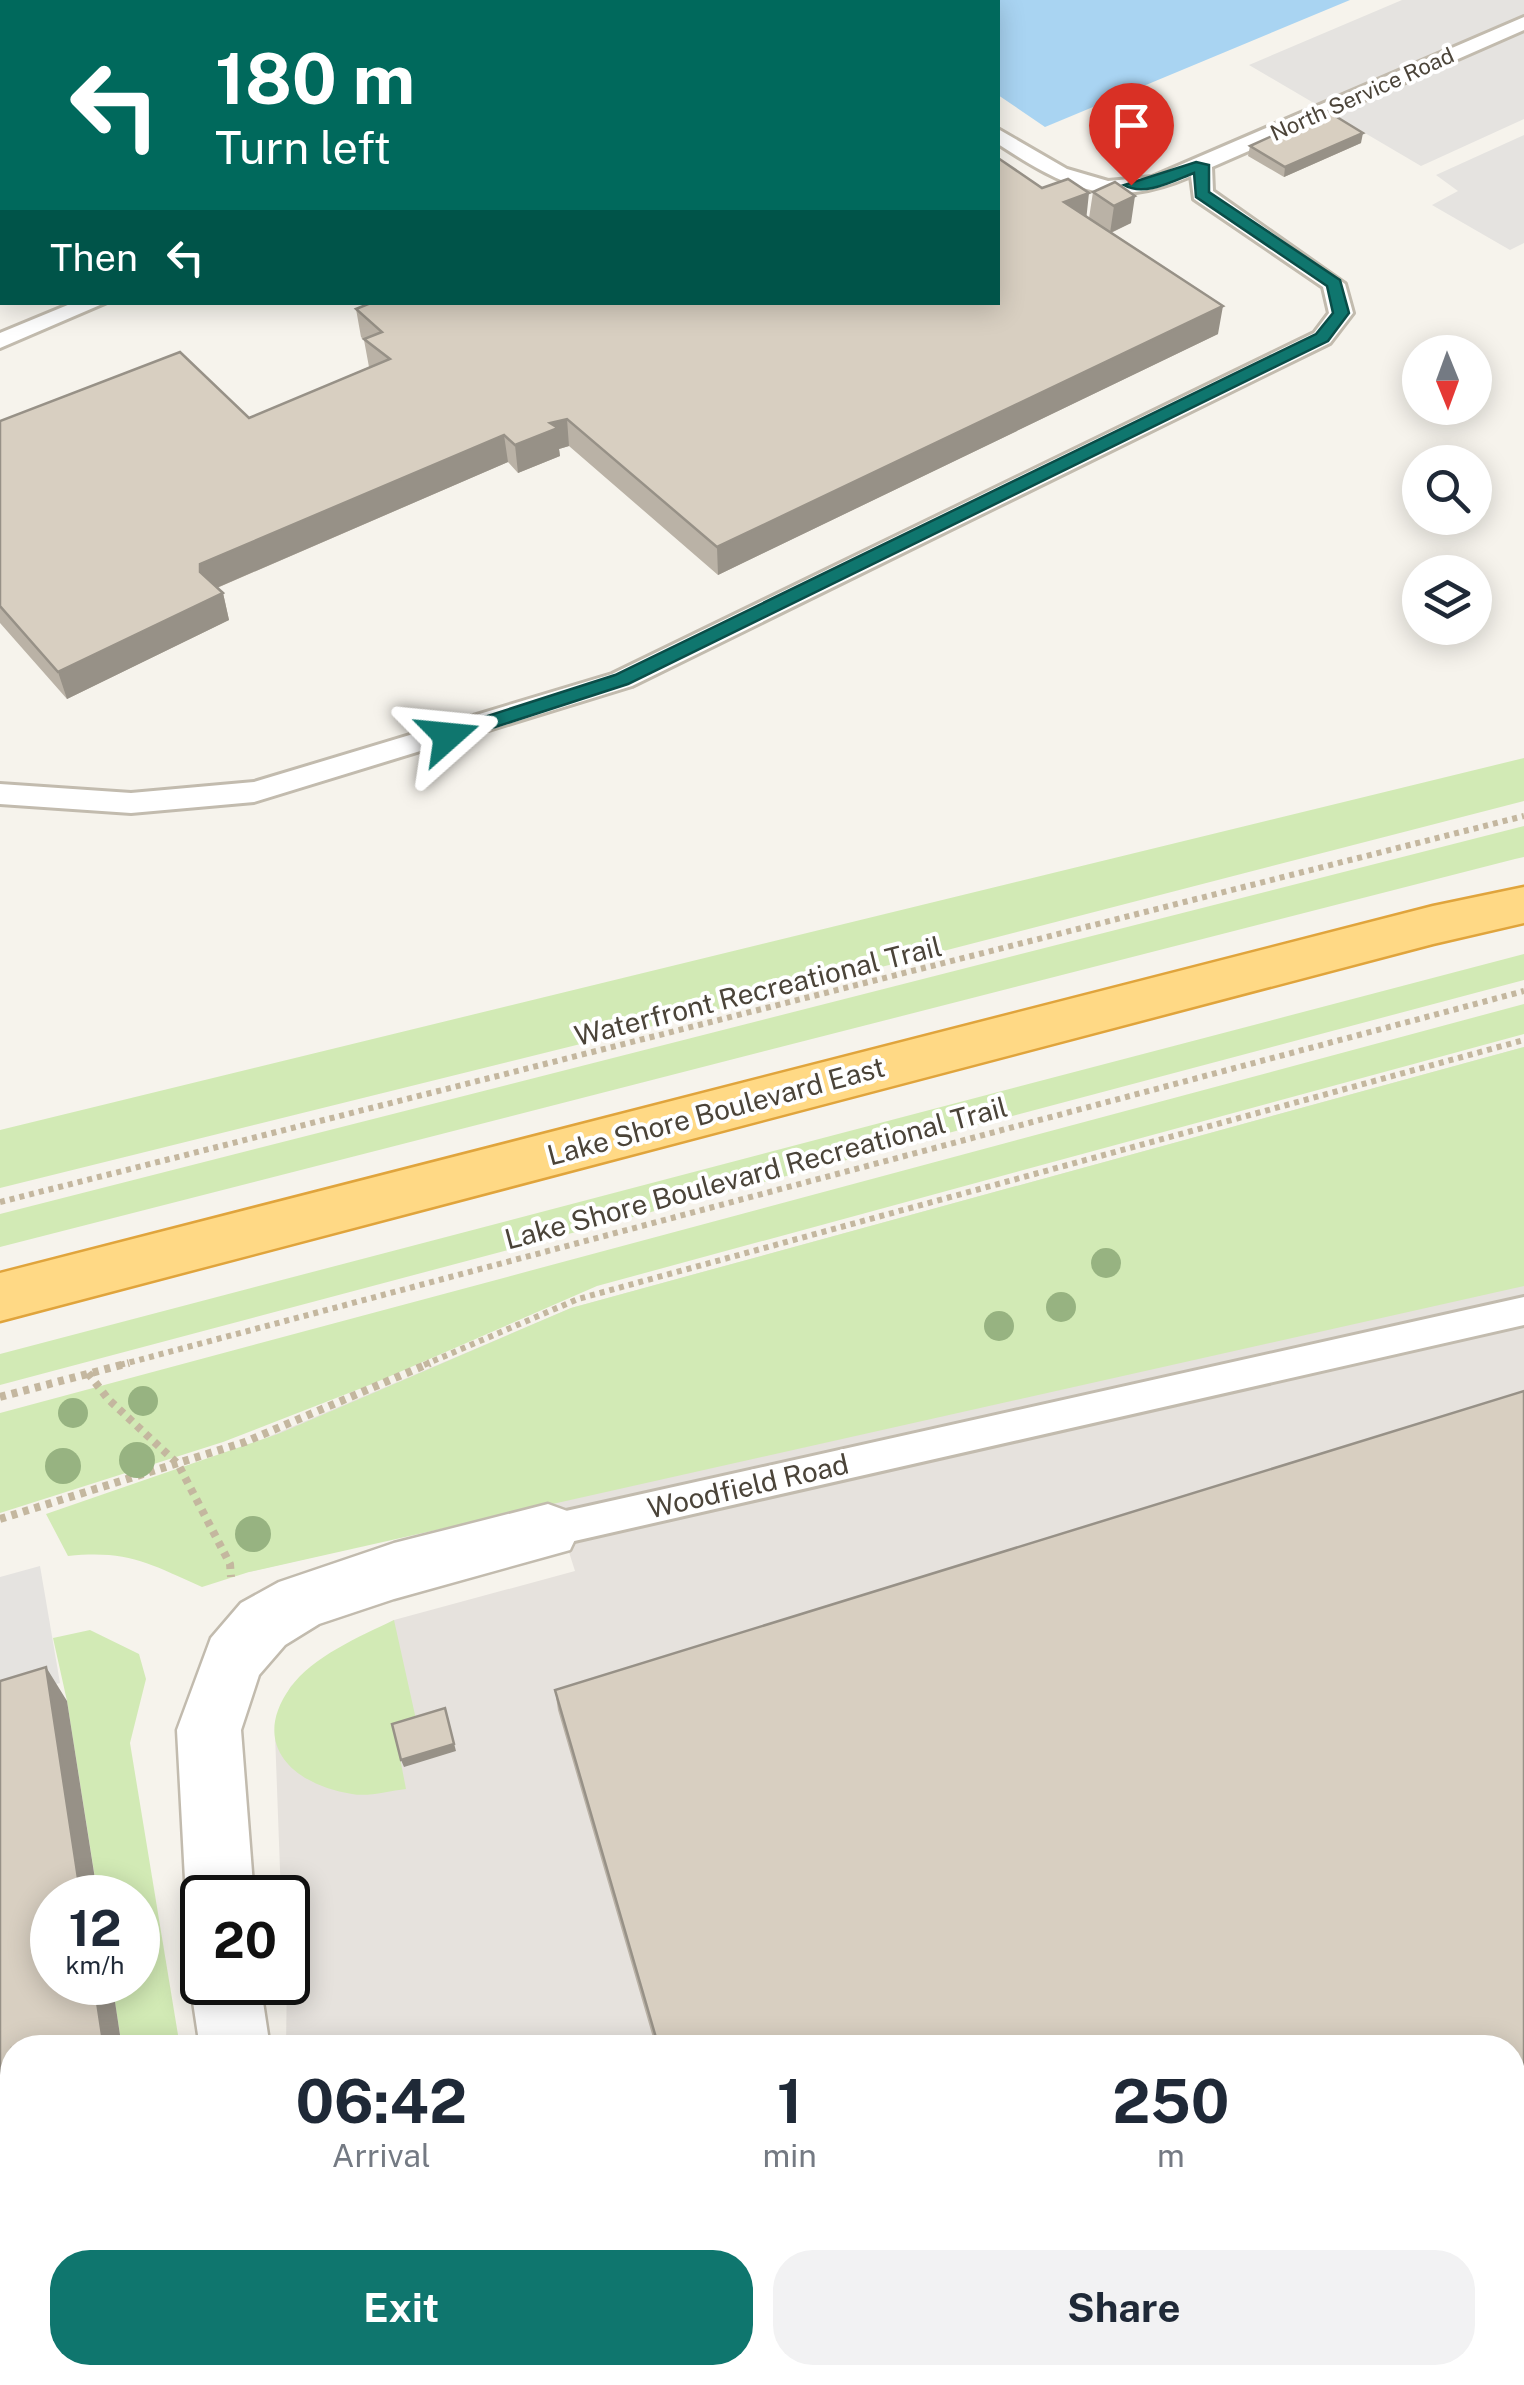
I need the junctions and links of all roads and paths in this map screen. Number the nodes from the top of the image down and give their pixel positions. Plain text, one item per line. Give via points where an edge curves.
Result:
1 (1524, 23) edge
2 (1000, 136) edge
3 (1201, 165) junction
4 (89, 305) edge
5 (0, 341) edge
6 (0, 794) edge
7 (1524, 816) edge
8 (1524, 896) edge
9 (1524, 905) edge
10 (1433, 925) junction
11 (1524, 991) edge
12 (1524, 1040) edge
13 (0, 1202) edge
14 (0, 1297) edge
15 (1524, 1311) edge
16 (88, 1373) junction
17 (0, 1397) edge
18 (178, 1464) junction
19 (0, 1519) edge
20 (548, 1531) joint
21 (232, 1658) junction
22 (218, 1875) edge
23 (229, 2005) edge
24 (234, 2035) edge

1 - 3 lane, North Service Road
2 - 3 lane, North Service Road via 1059,174 1106,188 1156,183
3 - 6 lane via 1202,194 1334,284 1341,313 1322,338 622,680 254,792 132,802
4 - 5 lane
7 - 13 path, Waterfront Recreational Trail
8 - 10 highway, Lake Shore Boulevard East
9 - 10 highway, Lake Shore Boulevard East
10 - 14 highway, Lake Shore Boulevard East
11 - 16 path, Lake Shore Boulevard Recreational Trail
12 - 18 path via 578,1300 321,1412
15 - 20 lane, Woodfield Road
16 - 17 path, Lake Shore Boulevard Recreational Trail
16 - 18 path
18 - 19 path
18 - 21 path via 230,1564
20 - 21 street, Woodfield Road via 301,1602 263,1624
21 - 22 street, Woodfield Road via 209,1730
23 - 24 street

